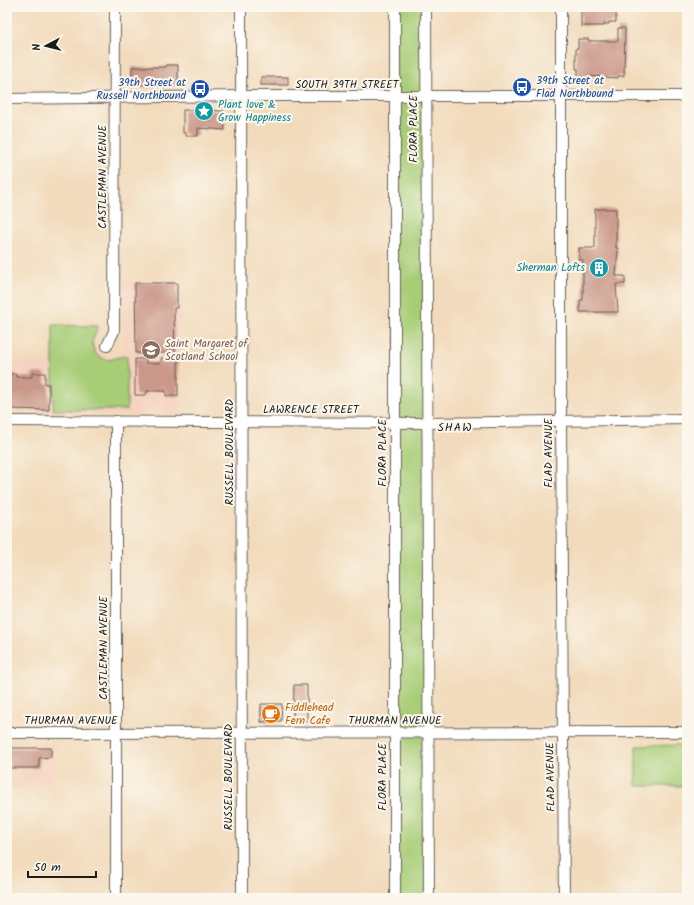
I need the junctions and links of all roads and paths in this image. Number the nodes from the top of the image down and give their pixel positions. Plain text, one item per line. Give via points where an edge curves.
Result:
1 (115, 7) edge
2 (241, 7) edge
3 (395, 7) edge
4 (426, 7) edge
5 (561, 7) edge
6 (241, 96) junction
7 (397, 96) junction
8 (687, 96) edge
9 (426, 97) junction
10 (560, 97) junction
11 (116, 98) junction
12 (7, 99) edge
13 (107, 346) dead end
14 (561, 420) junction
15 (687, 420) edge
16 (7, 421) edge
17 (116, 421) junction
18 (242, 422) junction
19 (395, 422) junction
20 (427, 423) junction
21 (562, 732) junction
22 (687, 732) edge
23 (7, 733) edge
24 (115, 733) junction
25 (241, 733) junction
26 (429, 733) junction
27 (395, 734) junction
28 (116, 898) edge
29 (242, 898) edge
30 (396, 898) edge
31 (429, 898) edge
32 (564, 898) edge

1 - 11 street, CASTLEMAN AVENUE
2 - 6 street, RUSSELL BOULEVARD
3 - 7 street, FLORA PLACE
4 - 9 street, FLORA PLACE
5 - 10 street, FLAD AVENUE
6 - 7 street, SOUTH 39TH STREET
6 - 11 street, SOUTH 39TH STREET
6 - 18 street, RUSSELL BOULEVARD
7 - 9 street, SOUTH 39TH STREET
7 - 19 street, FLORA PLACE
8 - 10 street, SOUTH 39TH STREET
9 - 10 street, SOUTH 39TH STREET
9 - 20 street, FLORA PLACE
10 - 14 street, FLAD AVENUE
11 - 12 street, SOUTH 39TH STREET
11 - 13 street, CASTLEMAN AVENUE via 114,331
14 - 15 street, LAWRENCE STREET
14 - 20 street, LAWRENCE STREET
14 - 21 street, FLAD AVENUE
16 - 17 street, LAWRENCE STREET
17 - 18 street, LAWRENCE STREET
17 - 24 street, CASTLEMAN AVENUE
18 - 19 street, LAWRENCE STREET
18 - 25 street, RUSSELL BOULEVARD
19 - 20 street, LAWRENCE STREET
19 - 27 street, FLORA PLACE
20 - 26 street, FLORA PLACE
21 - 22 street, THURMAN AVENUE
21 - 26 street, THURMAN AVENUE
21 - 32 street, FLAD AVENUE
23 - 24 street, THURMAN AVENUE
24 - 25 street, THURMAN AVENUE
24 - 28 street, CASTLEMAN AVENUE
25 - 27 street, THURMAN AVENUE
25 - 29 street, RUSSELL BOULEVARD
26 - 27 street, THURMAN AVENUE
26 - 31 street, FLORA PLACE
27 - 30 street, FLORA PLACE

